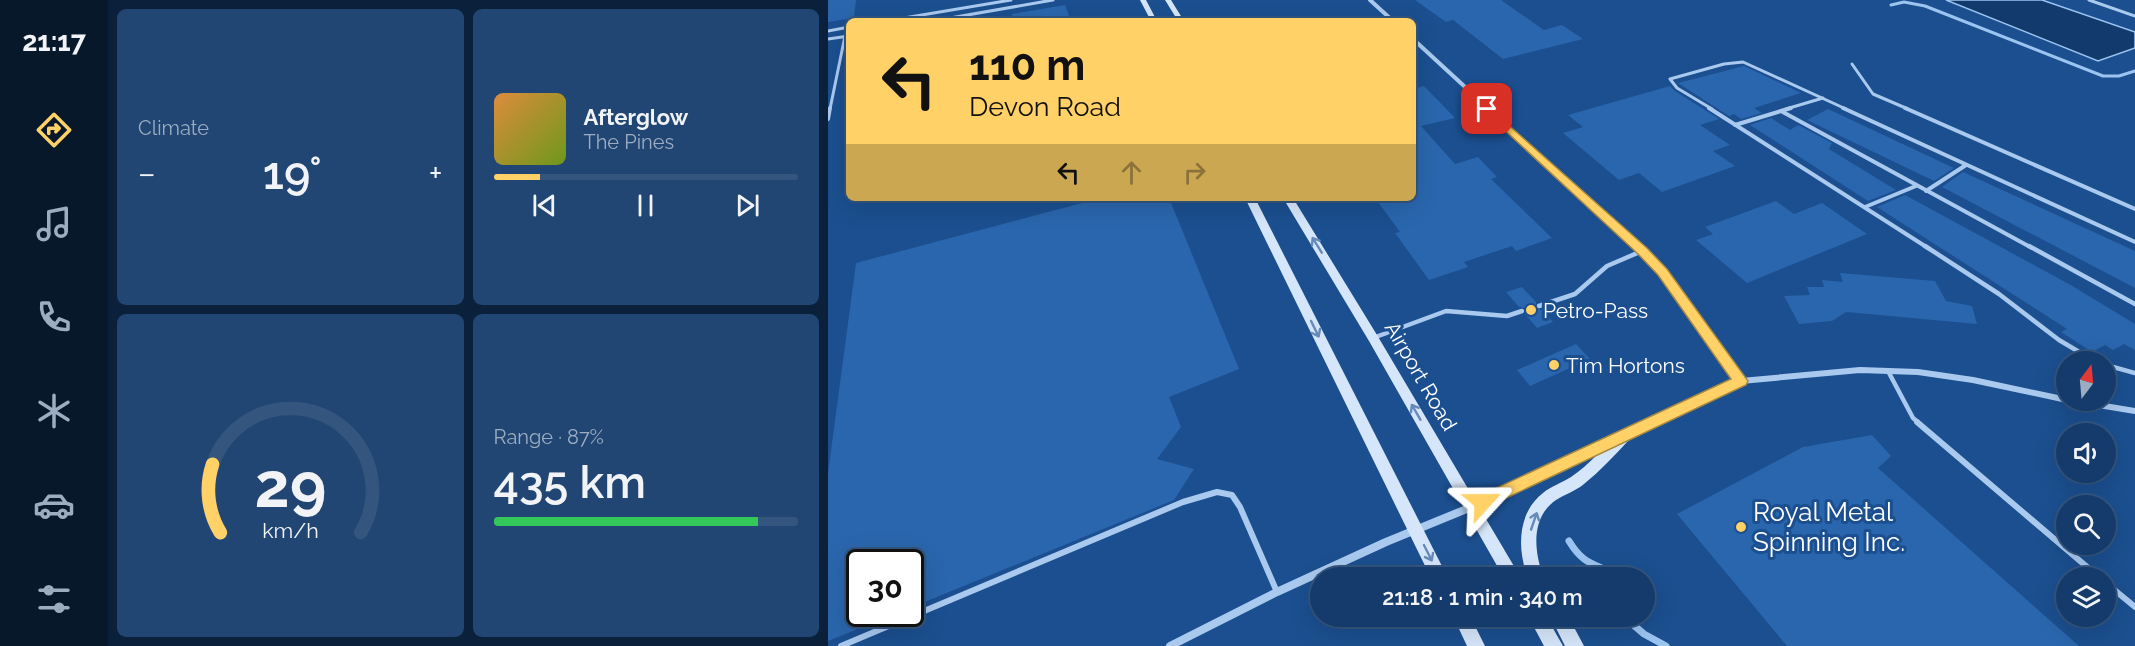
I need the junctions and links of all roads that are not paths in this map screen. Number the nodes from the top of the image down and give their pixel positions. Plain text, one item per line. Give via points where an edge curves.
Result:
1 (1011, 0) edge
2 (1053, 0) edge
3 (1143, 0) edge
4 (1168, 0) edge
5 (1370, 0) edge
6 (2089, 0) edge
7 (2135, 16) edge
8 (904, 18) edge
9 (950, 18) edge
10 (1152, 18) edge
11 (1179, 18) edge
12 (1390, 18) edge
13 (846, 28) edge
14 (828, 31) edge
15 (846, 36) edge
16 (828, 39) edge
17 (846, 40) edge
18 (1416, 42) edge
19 (1852, 64) dead end
20 (1823, 99) junction
21 (1781, 111) junction
22 (828, 119) edge
23 (1735, 126) junction
24 (1966, 165) junction
25 (1916, 186) junction
26 (1926, 191) junction
27 (1252, 201) edge
28 (1290, 201) edge
29 (1865, 207) junction
30 (2135, 208) edge
31 (2135, 242) edge
32 (1642, 251) junction
33 (2135, 304) edge
34 (1539, 306) dead end
35 (1522, 311) dead end
36 (1373, 338) junction
37 (2078, 351) edge
38 (2116, 368) edge
39 (1887, 371) junction
40 (2135, 373) edge
41 (1741, 381) junction
42 (2056, 397) edge
43 (2116, 408) edge
44 (2135, 411) edge
45 (1623, 437) junction
46 (1471, 507) junction
47 (1416, 529) junction
48 (1435, 567) edge
49 (1506, 567) edge
50 (1531, 567) edge
51 (2087, 567) edge
52 (2116, 591) edge
53 (1277, 592) junction
54 (2135, 607) edge
55 (1466, 627) edge
56 (1543, 627) edge
57 (1564, 627) edge
58 (841, 646) edge
59 (1170, 646) edge
60 (1476, 646) edge
61 (1554, 646) edge
62 (1575, 646) edge

1 - 8 lane
2 - 9 lane
3 - 10 main road
4 - 11 main road
5 - 12 street
6 - 7 lane
13 - 14 lane
15 - 16 lane
17 - 22 lane
18 - 32 street
19 - 30 lane via 1874,93
20 - 21 lane
20 - 23 lane via 1743,62 1670,78 1677,88
20 - 24 lane
21 - 23 lane
21 - 25 lane
23 - 29 lane
24 - 26 lane
24 - 31 lane
25 - 26 lane
25 - 29 lane
26 - 33 lane
27 -> 47 main road
36 -> 28 main road, Airport Road
29 - 37 lane via 1999,294
32 - 34 lane via 1607,266 1575,294
32 - 41 street via 1683,299
35 - 36 lane via 1507,316 1446,311
46 -> 36 main road, Airport Road
38 - 40 lane
39 - 41 street
39 - 42 street via 1973,380
39 - 51 lane via 1912,418
41 - 45 street
43 - 44 street
45 - 46 street
50 -> 45 main road via 1528,543 1532,522 1544,501 1579,481
46 - 47 street
46 - 49 main road, Airport Road
47 -> 48 main road
47 - 53 street
52 - 54 lane
53 - 58 lane via 1240,507 1232,495 1216,492 1183,502
53 - 59 street
55 - 60 main road
56 - 61 main road
57 - 62 main road

